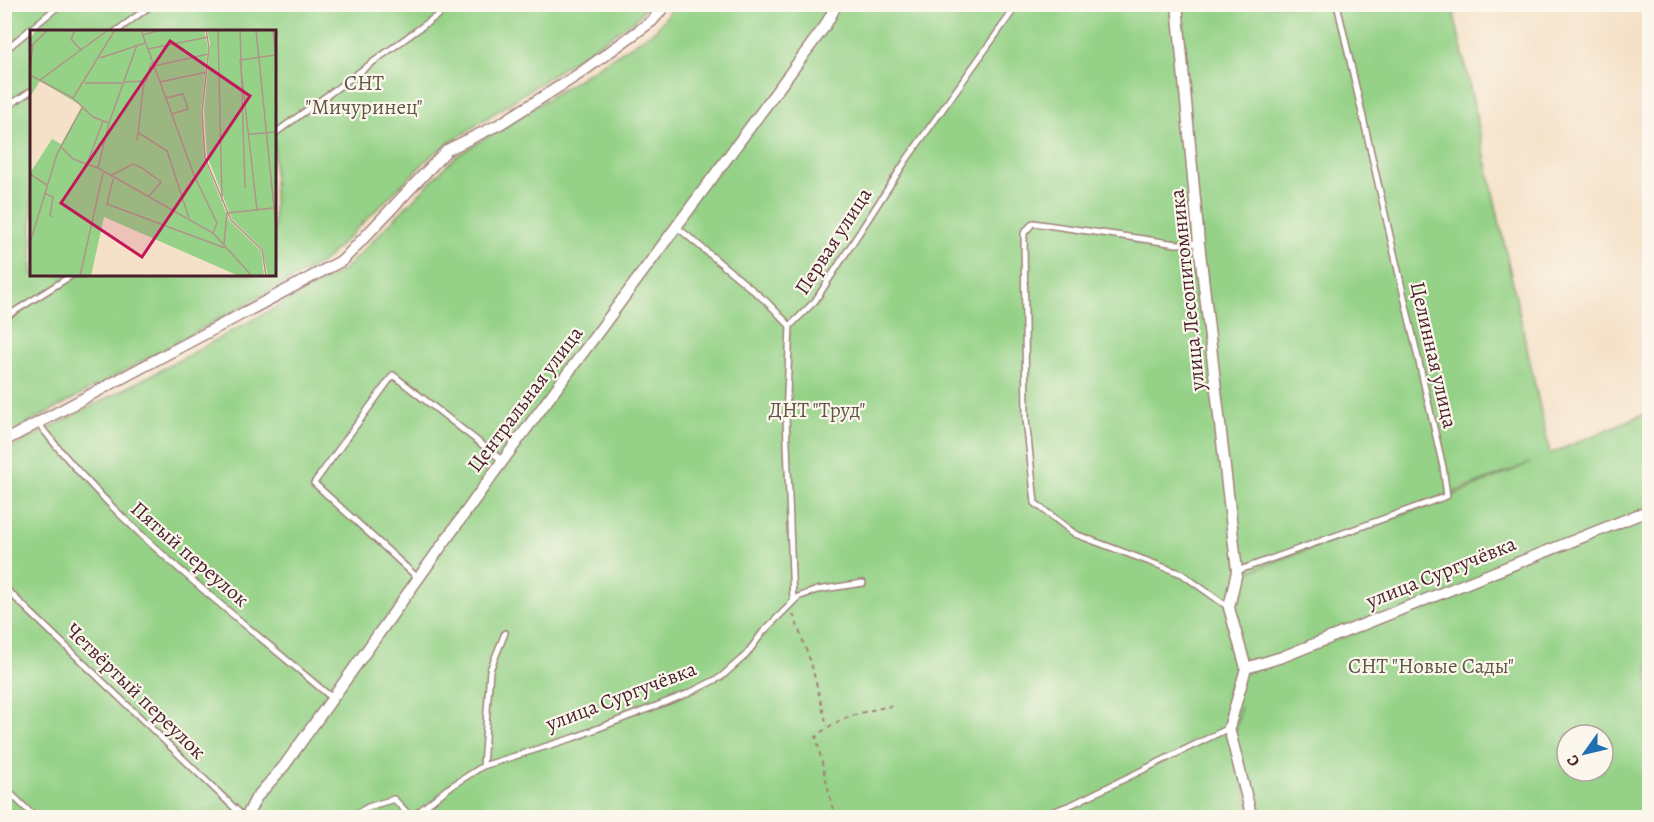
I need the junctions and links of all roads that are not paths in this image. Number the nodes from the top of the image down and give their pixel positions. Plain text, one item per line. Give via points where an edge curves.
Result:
1 (61, 4) edge
2 (153, 4) edge
3 (453, 4) edge
4 (666, 4) edge
5 (837, 4) edge
6 (1018, 4) edge
7 (1177, 4) edge
8 (1337, 4) edge
9 (118, 30) edge
10 (4, 51) edge
11 (30, 91) edge
12 (4, 110) edge
13 (276, 134) edge
14 (677, 227) junction
15 (1199, 243) junction
16 (71, 276) edge
17 (4, 318) edge
18 (790, 326) junction
19 (38, 423) junction
20 (4, 441) edge
21 (503, 461) junction
22 (1650, 510) edge
23 (1237, 571) junction
24 (418, 578) junction
25 (862, 583) dead end
26 (4, 587) edge
27 (790, 604) junction
28 (1229, 608) junction
29 (505, 633) dead end
30 (1246, 668) junction
31 (333, 698) junction
32 (1229, 728) junction
33 (483, 766) junction
34 (4, 787) edge
35 (412, 817) edge
36 (36, 818) edge
37 (246, 818) edge
38 (349, 818) edge
39 (1036, 818) edge
40 (1252, 818) edge

1 - 10 lane
2 - 9 lane
3 - 13 lane
4 - 19 street via 652,21 579,74 500,124 447,150 343,260
5 - 14 street, Центральная улица via 825,26
6 - 18 lane, Первая улица via 907,159 815,301
7 - 15 street, улица Лесопитомника
8 - 23 lane, Целинная улица via 1447,496
11 - 12 lane
14 - 18 lane
14 - 21 street, Центральная улица
15 - 23 street, улица Лесопитомника
15 - 28 lane via 1177,244 1034,223 1024,233 1026,419 1035,503 1075,534 1182,574
16 - 17 lane
18 - 27 lane via 786,417
19 - 20 street
19 - 31 lane, Пятый переулок via 73,468 116,512
21 - 24 street, Центральная улица
21 - 24 lane via 393,375 314,483
22 - 30 street, улица Сургучёвка
23 - 28 street
24 - 31 street, Центральная улица
25 - 27 lane, улица Сургучёвка via 817,590
26 - 37 lane, Четвёртый переулок
27 - 33 lane, улица Сургучёвка via 746,655 720,677 687,694 573,738
28 - 30 street
29 - 33 lane via 490,670
30 - 32 street
31 - 37 street, Центральная улица via 256,798
32 - 39 lane
32 - 40 street
33 - 35 lane, улица Сургучёвка
34 - 36 lane
35 - 38 lane via 393,799

